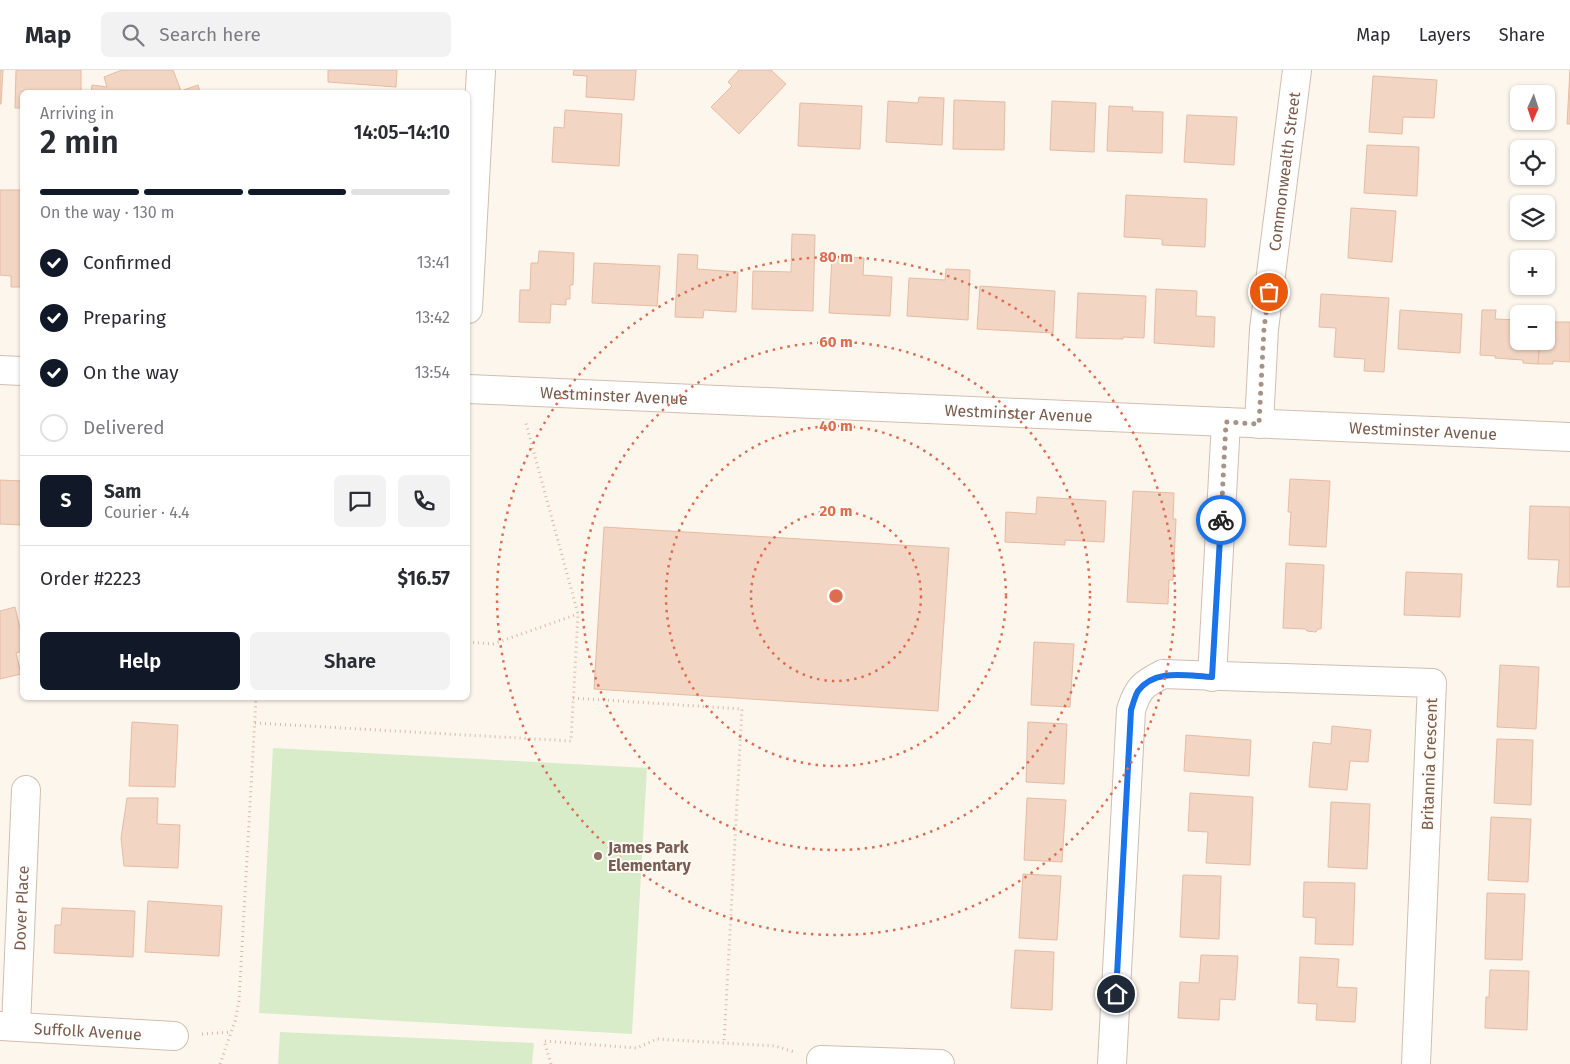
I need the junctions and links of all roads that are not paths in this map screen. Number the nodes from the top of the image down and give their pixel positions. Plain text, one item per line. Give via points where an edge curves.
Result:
1 (481, 70) edge
2 (1297, 70) edge
3 (470, 272) edge
4 (0, 370) edge
5 (20, 371) edge
6 (470, 389) edge
7 (1226, 422) junction
8 (1259, 424) junction
9 (1570, 438) edge
10 (1212, 677) junction
11 (26, 790) dead end
12 (8, 1026) edge
13 (174, 1036) dead end
14 (821, 1060) road end
15 (940, 1064) edge
16 (1112, 1064) edge
17 (1416, 1064) edge

1 - 3 street
2 - 8 street, Commonwealth Street via 1264,328
4 - 5 street
6 - 7 street, Westminster Avenue
7 - 8 street, Westminster Avenue
7 - 10 street
8 - 9 street, Westminster Avenue
10 - 16 street via 1163,674 1147,682 1137,692 1131,710
10 - 17 street, Britannia Crescent via 1432,683
11 - 12 street, Dover Place
12 - 13 street, Suffolk Avenue
14 - 15 street

